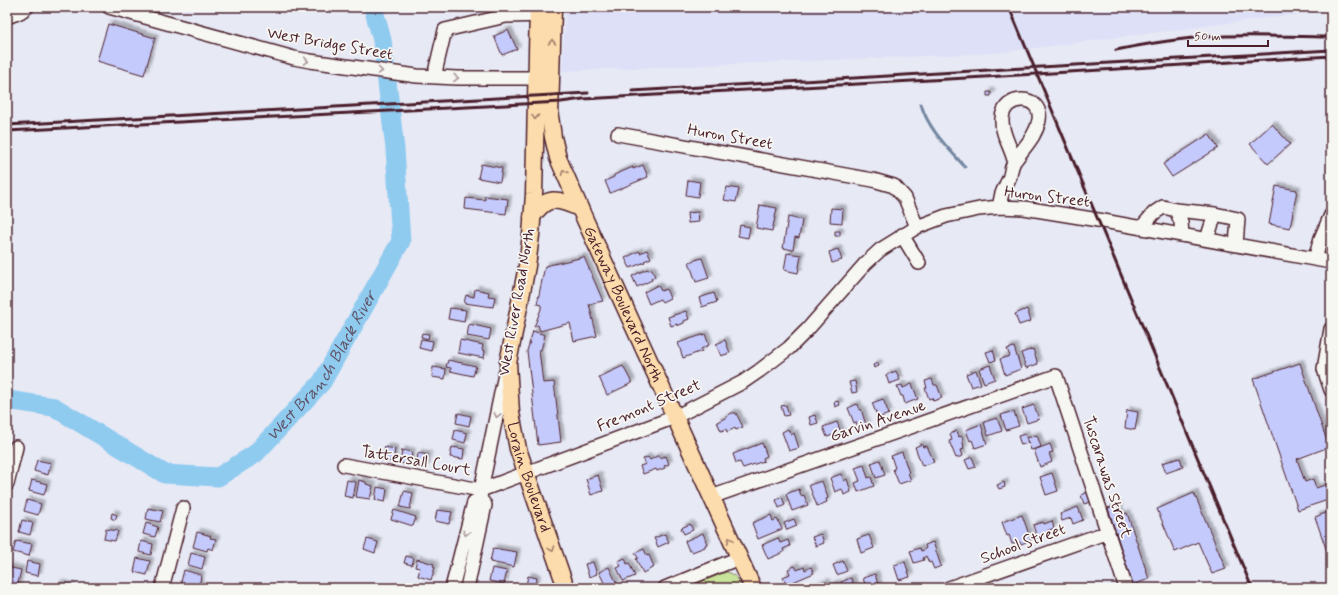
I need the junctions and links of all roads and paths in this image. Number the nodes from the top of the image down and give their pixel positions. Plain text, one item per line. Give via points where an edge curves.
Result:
1 (27, 7) edge
2 (108, 7) edge
3 (545, 11) edge
4 (7, 17) edge
5 (436, 77) junction
6 (544, 78) junction
7 (618, 134) dead end
8 (1014, 160) dead end
9 (1000, 207) junction
10 (579, 208) junction
11 (1176, 210) junction
12 (1216, 214) junction
13 (1331, 215) edge
14 (532, 217) junction
15 (917, 227) junction
16 (1141, 228) junction
17 (902, 235) junction
18 (1182, 235) junction
19 (1207, 239) junction
20 (1236, 245) junction
21 (1315, 259) junction
22 (1331, 262) edge
23 (919, 263) dead end
24 (1331, 328) edge
25 (508, 363) junction
26 (1056, 376) joint
27 (1331, 390) edge
28 (675, 417) junction
29 (16, 448) dead end
30 (344, 465) dead end
31 (525, 473) junction
32 (7, 484) edge
33 (480, 495) junction
34 (711, 497) junction
35 (183, 508) dead end
36 (1108, 532) junction
37 (739, 558) junction
38 (954, 587) edge
39 (162, 588) edge
40 (452, 588) edge
41 (467, 588) edge
42 (566, 588) edge
43 (665, 588) edge
44 (753, 588) edge
45 (1126, 588) edge

1 - 4 street
2 -> 5 street, West Bridge Street via 294,58
3 - 5 street via 506,16 445,30
3 - 6 main road, West River Road North
5 -> 6 street, West Bridge Street
10 -> 6 main road, Gateway Boulevard North via 558,158
6 -> 14 main road, West River Road North
7 - 15 street, Huron Street via 873,180 894,186 905,198
8 - 9 street via 1000,197
9 - 15 street, Huron Street via 946,216
9 - 16 street, Huron Street via 1024,208
10 - 14 main road via 555,200 540,206
10 - 28 main road, Gateway Boulevard North
11 - 12 street
11 - 16 street via 1162,207
11 - 18 street via 1181,222
12 - 19 street
12 - 20 street via 1238,219
13 - 21 street
14 - 25 main road, West River Road North via 527,266
15 - 17 street, Fremont Street
16 - 18 street, Huron Street
17 - 23 street
17 - 28 street, Fremont Street via 865,264 807,330 773,361 743,382
18 - 19 street, Huron Street
19 - 20 street, Huron Street
20 - 21 street, Huron Street
21 - 22 street, Huron Street
24 - 27 street via 1324,369
25 - 31 main road, Lorain Boulevard via 513,426
25 -> 33 street, West River Road North
26 - 34 street, Garvin Avenue
26 - 36 street, Tuscarawas Street
28 - 31 street, Fremont Street
28 - 34 main road, Gateway Boulevard North
29 - 32 street
30 - 33 street, Tattersall Court
31 - 33 street, Fremont Street
31 -> 42 main road, Lorain Boulevard
33 -> 40 street, West River Road North via 474,502
33 - 41 street, West River Road North via 485,505
37 -> 34 main road, Gateway Boulevard North
35 - 39 street
36 - 38 street, School Street
36 - 45 street, Tuscarawas Street
37 - 43 street
37 - 44 main road, Gateway Boulevard North

